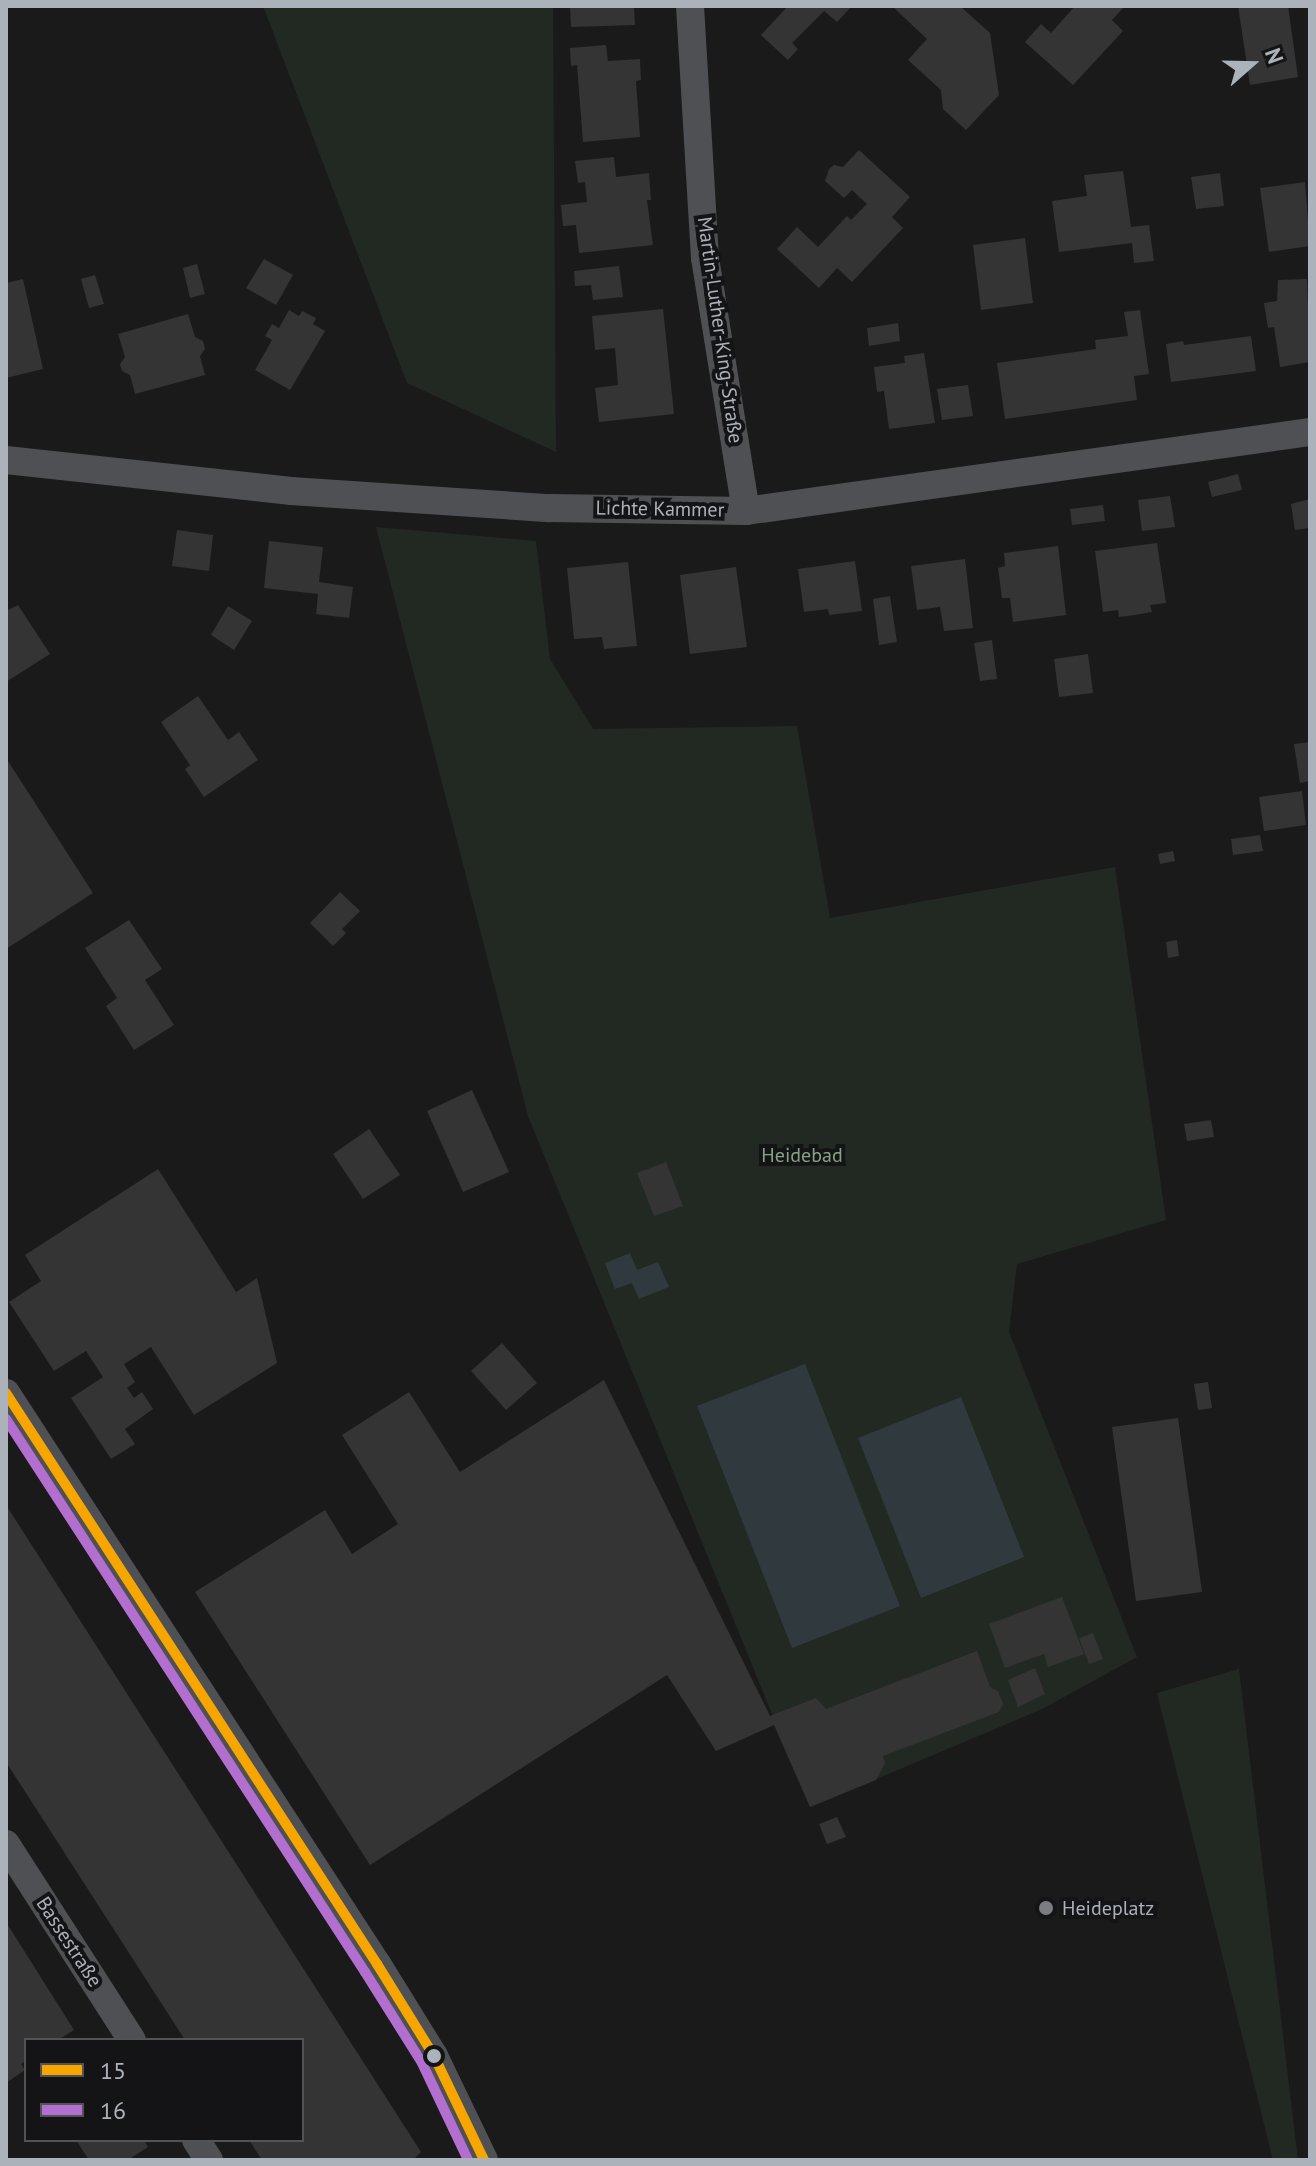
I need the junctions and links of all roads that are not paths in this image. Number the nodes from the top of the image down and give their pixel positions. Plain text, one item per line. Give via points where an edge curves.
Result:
1 (690, 6) edge
2 (1310, 432) edge
3 (6, 460) edge
4 (746, 511) junction
5 (6, 1393) edge
6 (6, 1844) edge
7 (131, 2038) edge
8 (197, 2142) edge
9 (209, 2160) edge
10 (484, 2160) edge

1 - 4 street, Martin-Luther-King-Straße via 705,258
2 - 4 street, Lichte Kammer
3 - 4 street, Lichte Kammer via 321,493 549,508
5 - 10 street via 377,1964 434,2056
6 - 7 street, Bassestraße
8 - 9 street

